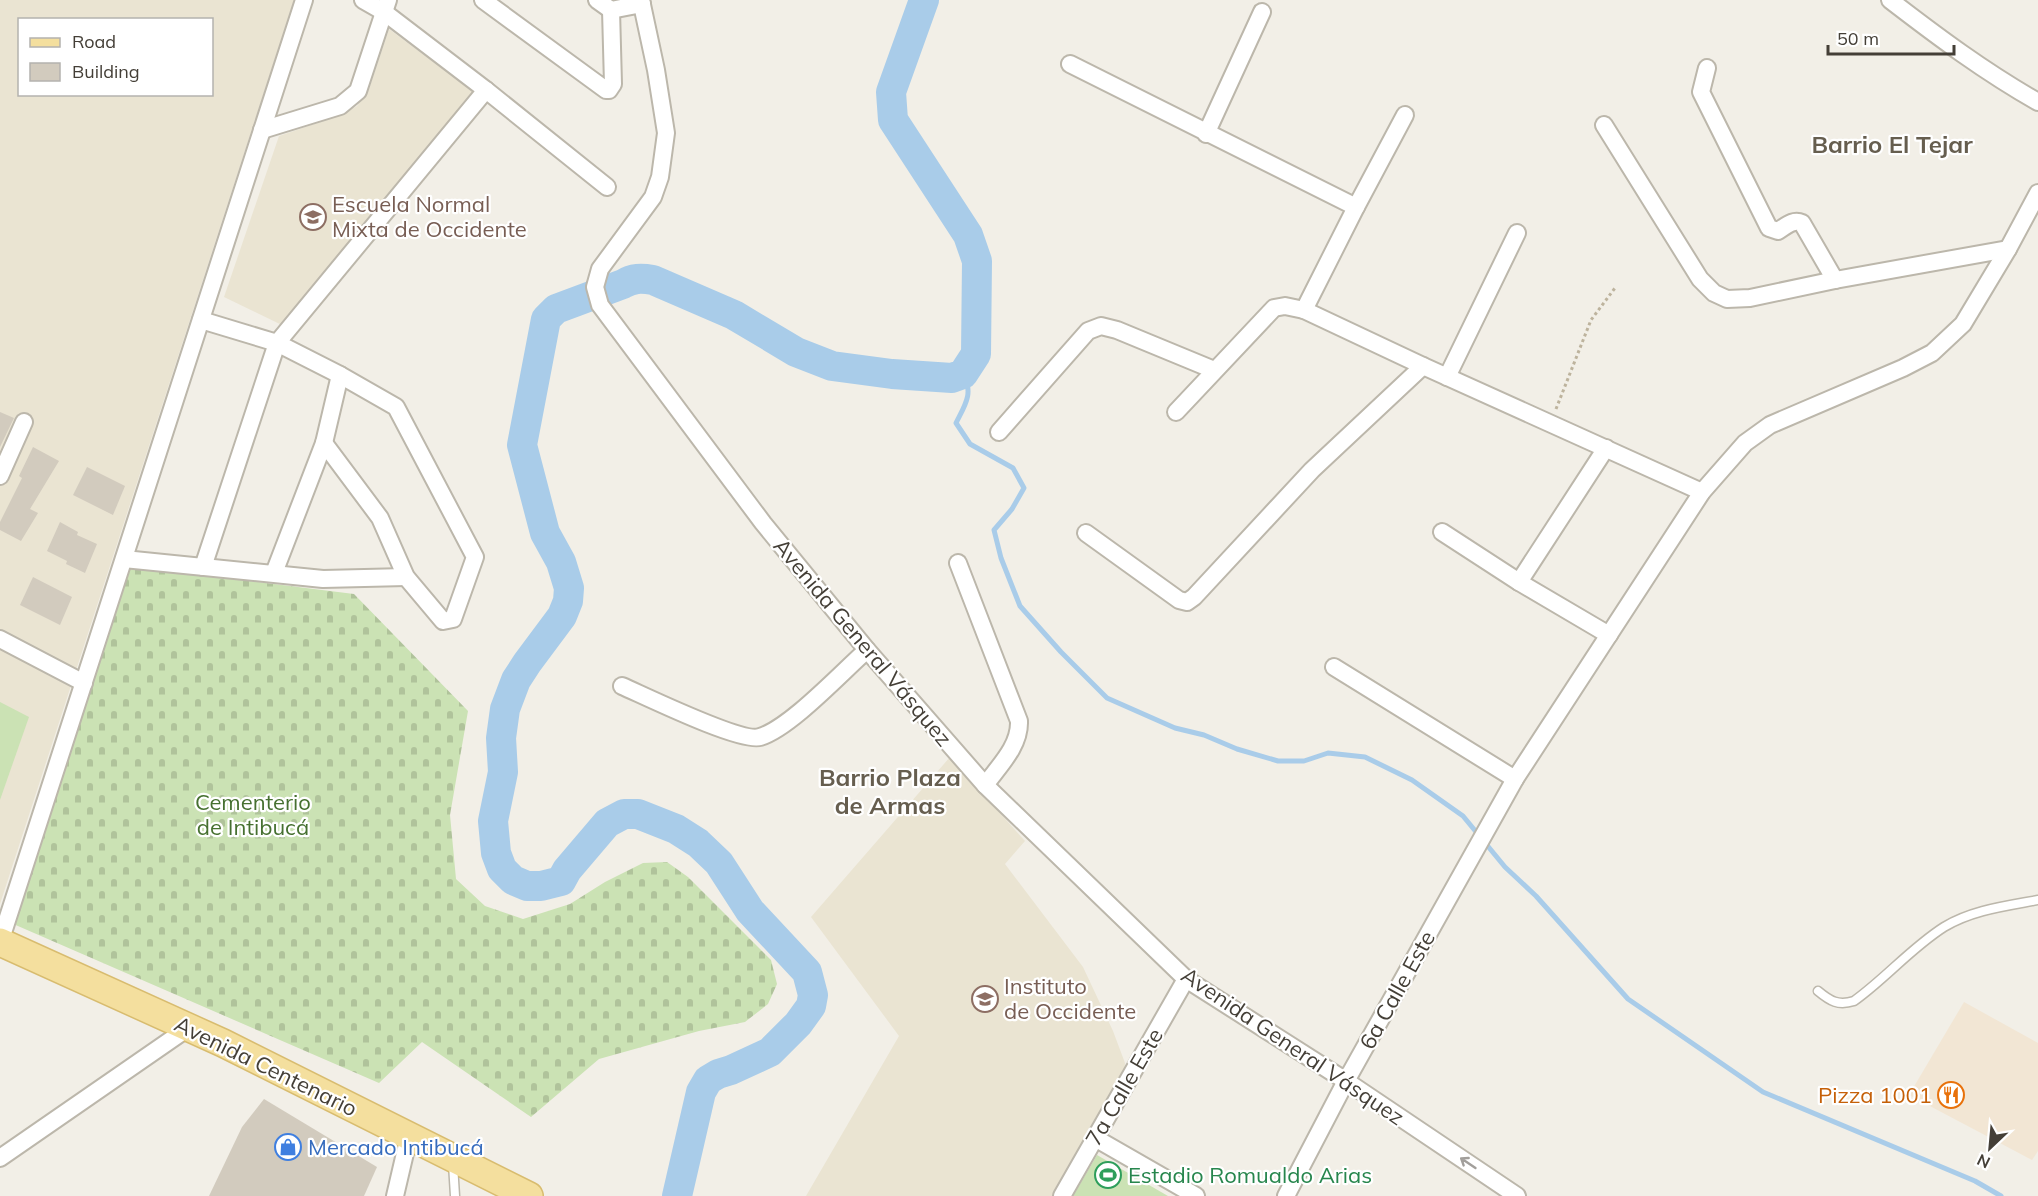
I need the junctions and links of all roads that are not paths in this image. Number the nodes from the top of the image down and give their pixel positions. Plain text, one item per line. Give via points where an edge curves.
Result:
1 (304, 0) edge
2 (363, 0) edge
3 (483, 0) edge
4 (597, 0) edge
5 (1890, 0) edge
6 (642, 2) edge
7 (386, 6) edge
8 (611, 10) junction
9 (1262, 12) dead end
10 (1070, 64) dead end
11 (1707, 68) dead end
12 (486, 90) junction
13 (2038, 102) edge
14 (1405, 115) dead end
15 (1605, 125) dead end
16 (262, 130) junction
17 (1206, 134) junction
18 (607, 188) dead end
19 (2038, 193) edge
20 (1356, 207) junction
21 (1517, 233) dead end
22 (2008, 249) junction
23 (1835, 280) junction
24 (1304, 310) junction
25 (201, 320) junction
26 (277, 343) junction
27 (1423, 366) junction
28 (1214, 370) junction
29 (340, 375) junction
30 (1447, 377) junction
31 (1176, 412) dead end
32 (24, 422) dead end
33 (999, 432) dead end
34 (324, 443) junction
35 (1606, 448) junction
36 (0, 476) edge
37 (1702, 492) junction
38 (1442, 531) dead end
39 (1086, 533) dead end
40 (124, 559) junction
41 (958, 563) dead end
42 (203, 567) junction
43 (274, 573) junction
44 (406, 577) junction
45 (1519, 582) junction
46 (1609, 635) junction
47 (0, 639) edge
48 (867, 650) junction
49 (1334, 667) dead end
50 (84, 683) junction
51 (622, 686) dead end
52 (1515, 779) junction
53 (985, 785) junction
54 (2038, 900) edge
55 (0, 942) edge
56 (1186, 978) junction
57 (1818, 991) dead end
58 (188, 1028) junction
59 (1346, 1081) junction
60 (409, 1136) junction
61 (1095, 1138) junction
62 (0, 1158) edge
63 (453, 1158) junction
64 (1499, 1191) edge
65 (395, 1196) edge
66 (455, 1196) edge
67 (529, 1196) edge
68 (1062, 1196) edge
69 (1196, 1196) edge
70 (1286, 1196) edge
71 (1517, 1196) edge

1 - 16 street
2 - 7 street
3 - 8 street via 606,90 613,84
4 - 8 street
5 - 13 street via 1964,57
6 - 8 street
6 - 48 street, Avenida General Vásquez via 666,133 660,177 653,197 600,269 595,287 600,305 763,523
7 - 12 street
7 - 16 street via 358,91 340,106
9 - 17 street
10 - 17 street
11 - 23 street via 1701,92 1769,228 1778,231 1793,222 1802,224
12 - 18 street
12 - 26 street
14 - 20 street
15 - 23 street via 1700,279 1714,293 1727,299 1750,298
16 - 25 street
17 - 20 street
19 - 22 street, 6a Calle Este
20 - 24 street
21 - 30 street
22 - 23 street
22 - 37 street, 6a Calle Este via 1963,324 1932,353 1770,425 1745,443
24 - 27 street
24 - 28 street via 1274,308
25 - 26 street
25 - 40 street
26 - 29 street
26 - 42 street
27 - 30 street
27 - 39 street via 1312,470 1187,602
28 - 31 street
28 - 33 street via 1101,327 1088,331
29 - 34 street
29 - 44 street via 396,407 475,557 453,619 448,621 443,621
30 - 35 street
32 - 36 street
34 - 43 street
34 - 44 street via 380,518
35 - 37 street
35 - 45 street
37 - 46 street, 6a Calle Este
38 - 45 street
40 - 42 street
40 - 50 street
41 - 53 street via 1019,721 1013,747
42 - 43 street
43 - 44 street via 323,579
45 - 46 street
46 - 52 street, 6a Calle Este
47 - 50 street
48 - 51 street via 787,722 758,738 733,734
48 - 53 street, Avenida General Vásquez
49 - 52 street
50 - 55 street
52 - 59 street, 6a Calle Este
53 - 56 street, Avenida General Vásquez
54 - 57 lane via 1994,908 1944,928 1854,1001 1836,1003
55 - 58 main road, Avenida Centenario
56 - 59 street, Avenida General Vásquez
56 - 61 street, 7a Calle Este
58 - 60 main road, Avenida Centenario
58 - 62 street
64 -> 59 street, Avenida General Vásquez
59 - 70 street, 6a Calle Este
60 - 63 main road, Avenida Centenario
60 - 65 street
61 - 68 street, 7a Calle Este
61 - 69 street
63 - 66 lane
63 - 67 main road, Avenida Centenario
64 - 71 street, Avenida General Vásquez

